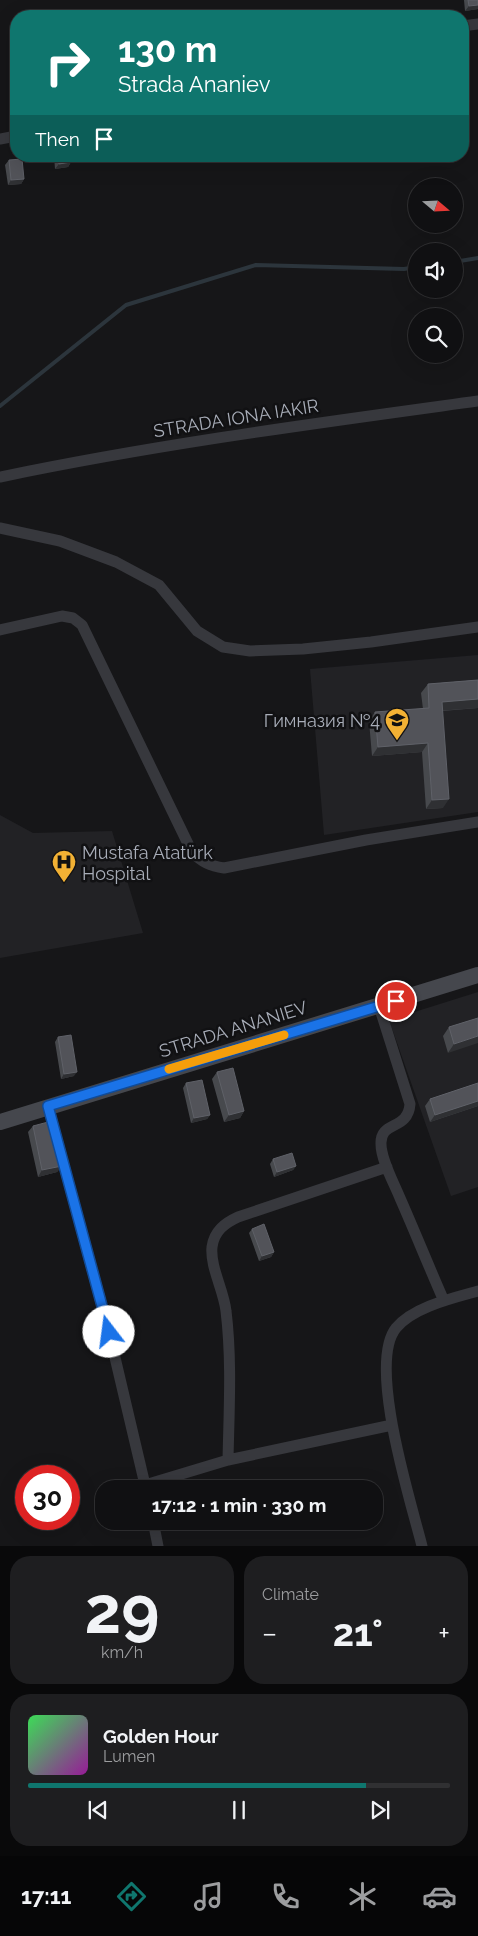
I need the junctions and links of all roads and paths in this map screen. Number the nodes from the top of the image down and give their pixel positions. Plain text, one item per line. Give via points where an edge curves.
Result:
1 (478, 401) edge
2 (0, 477) edge
3 (0, 528) edge
4 (478, 627) edge
5 (0, 630) edge
6 (478, 822) edge
7 (478, 975) edge
8 (379, 1006) junction
9 (48, 1106) junction
10 (0, 1122) edge
11 (387, 1167) junction
12 (478, 1291) edge
13 (444, 1301) junction
14 (392, 1425) junction
15 (228, 1460) junction
16 (143, 1480) edge
17 (167, 1480) edge
18 (155, 1530) edge
19 (158, 1546) edge
20 (422, 1546) edge

1 - 2 street, STRADA IONA IAKIR via 248,433
3 - 4 street via 60,541 116,562 159,585 196,631 223,647 250,651 303,648
5 - 6 street via 62,616 73,618 82,625 192,852 201,862 224,868
7 - 8 street, STRADA ANANIEV
8 - 9 street, STRADA ANANIEV
8 - 11 street via 410,1104 404,1121 394,1124 383,1134 381,1144
9 - 10 street, STRADA ANANIEV
9 - 16 street via 109,1332
11 - 13 street
11 - 15 street via 238,1217 219,1229 212,1256 226,1309
12 - 13 street
13 - 14 street via 402,1321 387,1346
14 - 15 street
14 - 20 street
15 - 17 street
18 - 19 street

